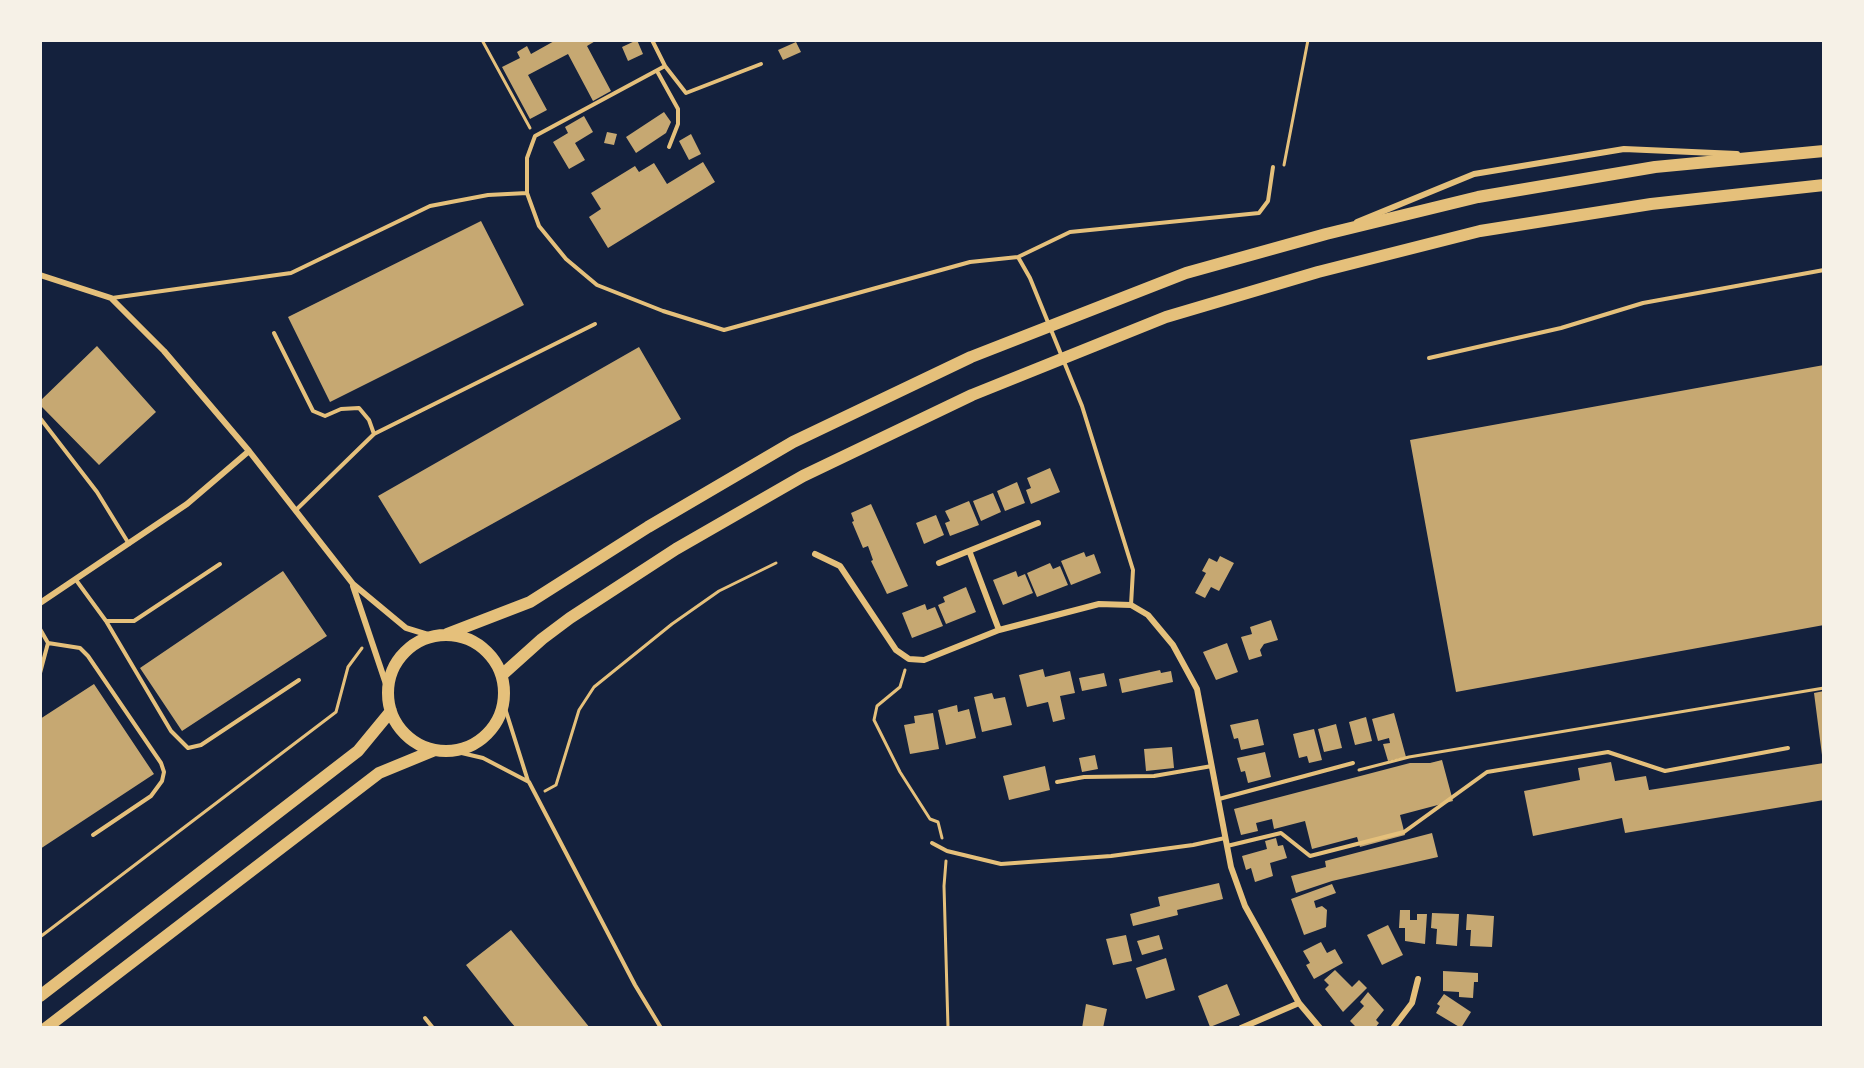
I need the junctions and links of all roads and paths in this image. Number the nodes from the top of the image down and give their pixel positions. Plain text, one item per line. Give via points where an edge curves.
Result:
1 (482, 40) edge
2 (652, 40) edge
3 (1308, 40) edge
4 (761, 64) dead end
5 (666, 66) junction
6 (657, 71) junction
7 (535, 136) junction
8 (669, 147) dead end
9 (1824, 151) edge
10 (1764, 155) junction
11 (1273, 166) dead end
12 (1271, 179) junction
13 (1824, 185) edge
14 (527, 193) junction
15 (1326, 234) junction
16 (1018, 257) junction
17 (1824, 270) edge
18 (40, 275) edge
19 (111, 298) junction
20 (595, 324) dead end
21 (274, 333) dead end
22 (1429, 358) dead end
23 (40, 418) edge
24 (374, 434) junction
25 (249, 451) junction
26 (297, 509) junction
27 (1038, 523) dead end
28 (130, 545) junction
29 (970, 553) junction
30 (815, 554) dead end
31 (776, 563) dead end
32 (939, 563) dead end
33 (220, 564) dead end
34 (76, 580) junction
35 (353, 584) junction
36 (40, 603) edge
37 (1131, 605) junction
38 (106, 621) junction
39 (40, 629) edge
40 (999, 630) junction
41 (447, 634) junction
42 (432, 636) junction
43 (369, 638) junction
44 (48, 643) junction
45 (909, 659) junction
46 (40, 673) edge
47 (503, 674) junction
48 (299, 680) dead end
49 (1824, 688) edge
50 (388, 690) junction
51 (504, 705) junction
52 (391, 711) junction
53 (1788, 748) dead end
54 (435, 750) junction
55 (453, 751) junction
56 (1353, 763) dead end
57 (1213, 766) junction
58 (1354, 771) dead end
59 (528, 782) junction
60 (1057, 782) dead end
61 (536, 796) junction
62 (1219, 799) junction
63 (93, 835) dead end
64 (1226, 837) junction
65 (932, 843) dead end
66 (1227, 846) junction
67 (947, 851) junction
68 (40, 937) edge
69 (1418, 979) dead end
70 (40, 996) edge
71 (1299, 1003) junction
72 (425, 1018) dead end
73 (46, 1028) edge
74 (433, 1028) edge
75 (661, 1028) edge
76 (948, 1028) edge
77 (1241, 1028) edge
78 (1320, 1028) edge
79 (1393, 1028) edge

1 - 7 path
2 - 5 lane
3 - 12 path via 1283,166
4 - 5 lane via 686,93
5 - 6 lane
6 - 7 lane
6 - 8 lane via 678,109 678,124
7 - 14 lane via 527,158
9 - 10 highway
10 - 15 highway via 1655,166 1478,196
10 - 15 street via 1624,149 1474,174
11 - 12 lane
12 - 16 lane via 1268,201 1259,213 1070,232
13 - 47 highway via 1651,204 1480,231 1166,316 972,395 803,476 676,549 570,618
14 - 16 lane via 538,226 566,259 597,285 724,330 970,262
14 - 19 lane via 488,195 430,206 291,273
15 - 41 highway via 1186,273 971,357 793,442 530,602
16 - 37 lane via 1082,406 1133,570
17 - 22 lane via 1643,303 1561,328
18 - 19 street
19 - 25 street via 164,351
20 - 24 lane
21 - 24 lane via 313,411 325,416 341,409 359,408
23 - 28 lane via 98,492
24 - 26 lane
25 - 26 street
25 - 28 street via 188,504
26 - 35 street
27 - 29 street
28 - 34 street
29 - 32 street
29 - 40 street
30 - 45 street via 840,566 896,650
31 - 61 path via 719,591 594,687 579,710 556,785
33 - 38 lane via 134,621
34 - 36 street
34 - 38 lane
35 - 42 street via 406,628
35 - 43 street
37 - 40 street via 1099,604
37 - 57 street via 1148,615 1173,645 1197,689
38 - 48 lane via 171,731 188,748 201,746
39 - 44 lane
40 - 45 street via 924,660
41 - 42 highway
41 - 47 highway via 479,644
42 - 50 highway via 415,643 401,656
43 - 50 street
43 - 68 path via 348,667 336,712
44 - 46 lane
44 - 63 lane via 80,648 88,656 164,772 151,796
45 - 67 path via 900,687 877,706 874,720 900,772 930,819 938,822
47 - 51 highway
49 - 58 path via 1409,757
50 - 52 highway
51 - 55 highway via 486,736
51 - 59 lane
52 - 54 highway via 407,736
52 - 70 highway via 358,751
53 - 66 lane via 1665,771 1608,752 1487,772 1404,832 1310,856 1281,833
54 - 55 highway
54 - 73 highway via 379,773
55 - 59 lane via 483,758
56 - 62 lane
57 - 60 lane via 1154,776 1084,777
57 - 62 street
59 - 61 lane
61 - 75 lane
62 - 64 street
64 - 66 street
64 - 67 lane via 1110,856 1001,864
65 - 67 lane
66 - 71 street via 1245,906
67 - 76 path via 944,886
69 - 79 street via 1412,1002
71 - 77 street
71 - 78 street
72 - 74 lane

